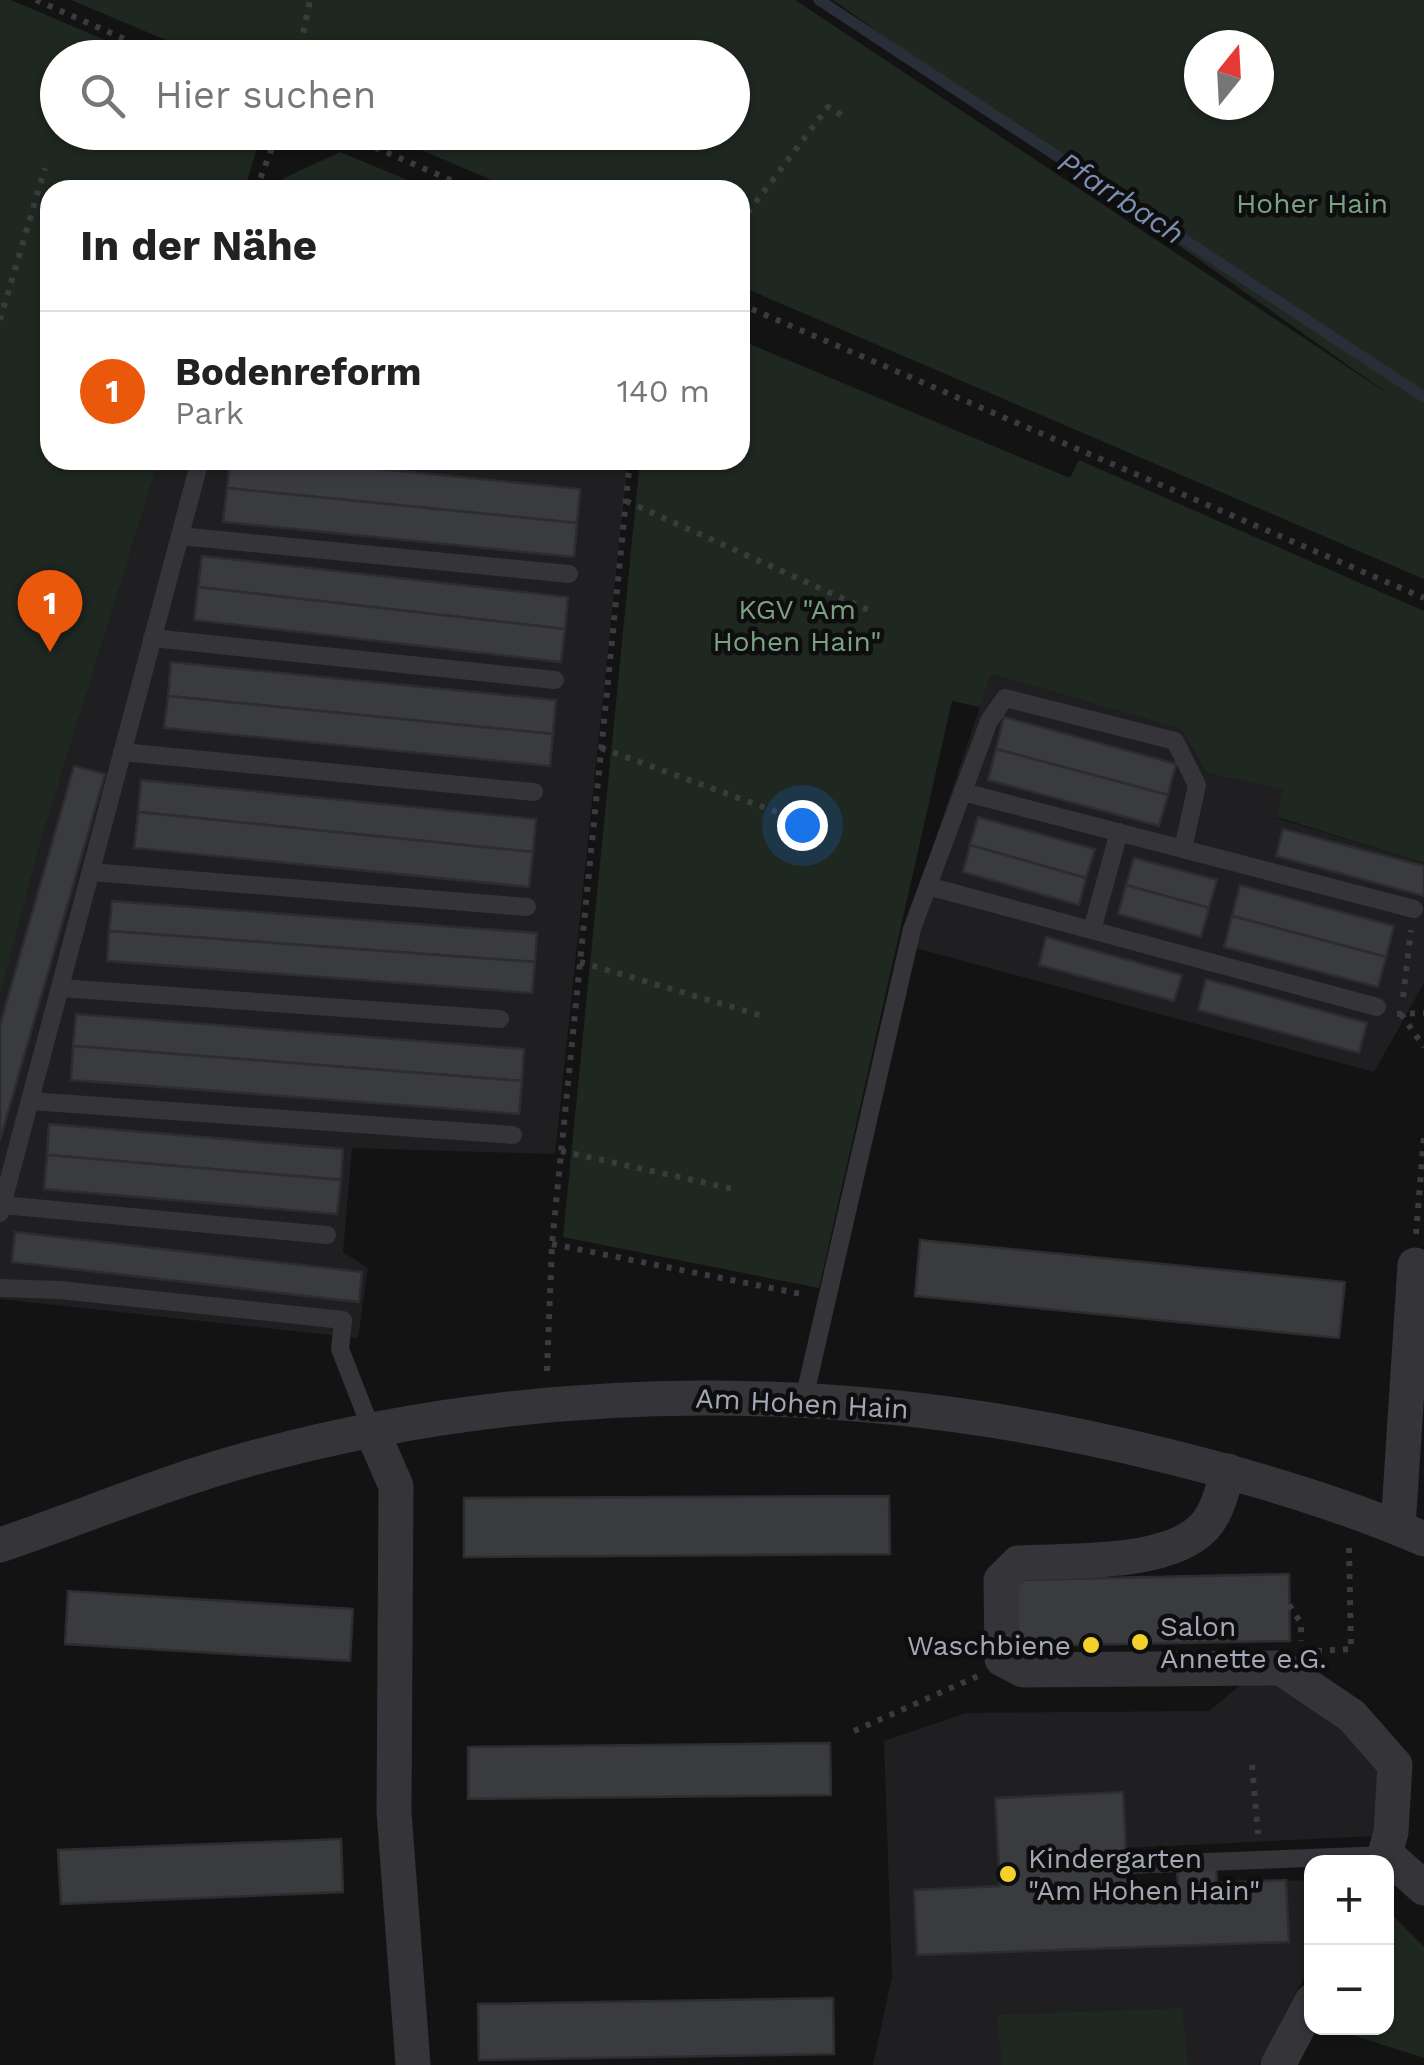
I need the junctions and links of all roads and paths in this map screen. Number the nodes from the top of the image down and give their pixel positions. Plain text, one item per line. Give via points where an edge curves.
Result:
1 (36, 0) edge
2 (310, 0) edge
3 (127, 40) edge
4 (302, 40) edge
5 (848, 120) dead end
6 (271, 150) edge
7 (381, 150) edge
8 (45, 168) dead end
9 (41, 180) edge
10 (260, 180) edge
11 (451, 180) edge
12 (40, 185) edge
13 (750, 210) edge
14 (750, 308) edge
15 (0, 320) edge
16 (197, 470) edge
17 (629, 470) edge
18 (626, 501) junction
19 (180, 536) junction
20 (569, 574) dead end
21 (1424, 598) edge
22 (876, 614) dead end
23 (152, 638) junction
24 (555, 680) dead end
25 (601, 748) junction
26 (122, 752) junction
27 (534, 792) dead end
28 (963, 792) junction
29 (832, 832) dead end
30 (1120, 832) junction
31 (1182, 848) junction
32 (90, 872) junction
33 (928, 886) junction
34 (527, 907) dead end
35 (1414, 909) joint
36 (1092, 930) junction
37 (580, 962) junction
38 (60, 988) junction
39 (1377, 1007) dead end
40 (766, 1017) dead end
41 (500, 1020) dead end
42 (1424, 1047) edge
43 (30, 1101) junction
44 (513, 1135) dead end
45 (1424, 1136) edge
46 (561, 1151) junction
47 (738, 1190) dead end
48 (1, 1209) edge
49 (327, 1236) dead end
50 (552, 1244) junction
51 (1415, 1265) joint
52 (0, 1288) edge
53 (825, 1298) junction
54 (804, 1399) junction
55 (546, 1403) junction
56 (372, 1431) junction
57 (1228, 1471) junction
58 (1349, 1509) junction
59 (1411, 1534) edge
60 (0, 1545) edge
61 (1289, 1606) dead end
62 (1023, 1670) junction
63 (854, 1731) dead end
64 (1409, 1762) edge
65 (1252, 1765) dead end
66 (1256, 1807) dead end
67 (1386, 1855) edge
68 (1304, 1861) edge
69 (1127, 1866) dead end
70 (1394, 1866) edge
71 (1424, 1888) edge
72 (1304, 2016) edge
73 (413, 2065) edge
74 (1278, 2065) edge

1 - 3 path
2 - 4 path
5 - 13 path via 828,108
6 - 10 path
7 - 11 path
8 - 9 path
12 - 15 path
14 - 21 path
16 - 19 lane
17 - 18 path
18 - 22 path
18 - 25 path
19 - 20 lane
19 - 23 lane
23 - 24 lane
23 - 26 lane
25 - 29 path
25 - 37 path
26 - 27 lane
26 - 32 lane
28 - 30 lane
28 - 31 lane via 1004,698 1175,741 1197,785
28 - 33 lane
30 - 31 lane
30 - 36 lane
31 - 35 lane
32 - 34 lane
32 - 38 lane
33 - 36 lane
33 - 53 lane via 912,929
35 - 42 path via 1400,1016
36 - 39 lane
37 - 40 path
37 - 46 path
38 - 41 lane
38 - 43 lane
43 - 44 lane
43 - 48 lane
45 - 51 path
46 - 47 path
46 - 50 path
48 - 49 lane
50 - 53 path
50 - 55 path
51 - 59 street, Am Hohen Hain
52 - 56 lane via 343,1320 340,1349
53 - 54 lane
54 - 55 street, Am Hohen Hain
54 - 57 street, Am Hohen Hain via 918,1408 1069,1432
55 - 56 street, Am Hohen Hain
56 - 60 street, Am Hohen Hain via 248,1459
56 - 73 street via 396,1486 394,1812
57 - 58 street, Am Hohen Hain
57 - 62 street via 1214,1512 1186,1542 1137,1556 1018,1563 1009,1571 1001,1580 1002,1659
58 - 59 street, Am Hohen Hain
58 - 61 path via 1350,1649 1301,1651 1301,1623
62 - 63 path via 991,1670
62 - 64 street via 1281,1668
64 - 67 street
65 - 66 path
68 - 69 lane
70 - 71 street
72 - 74 street

